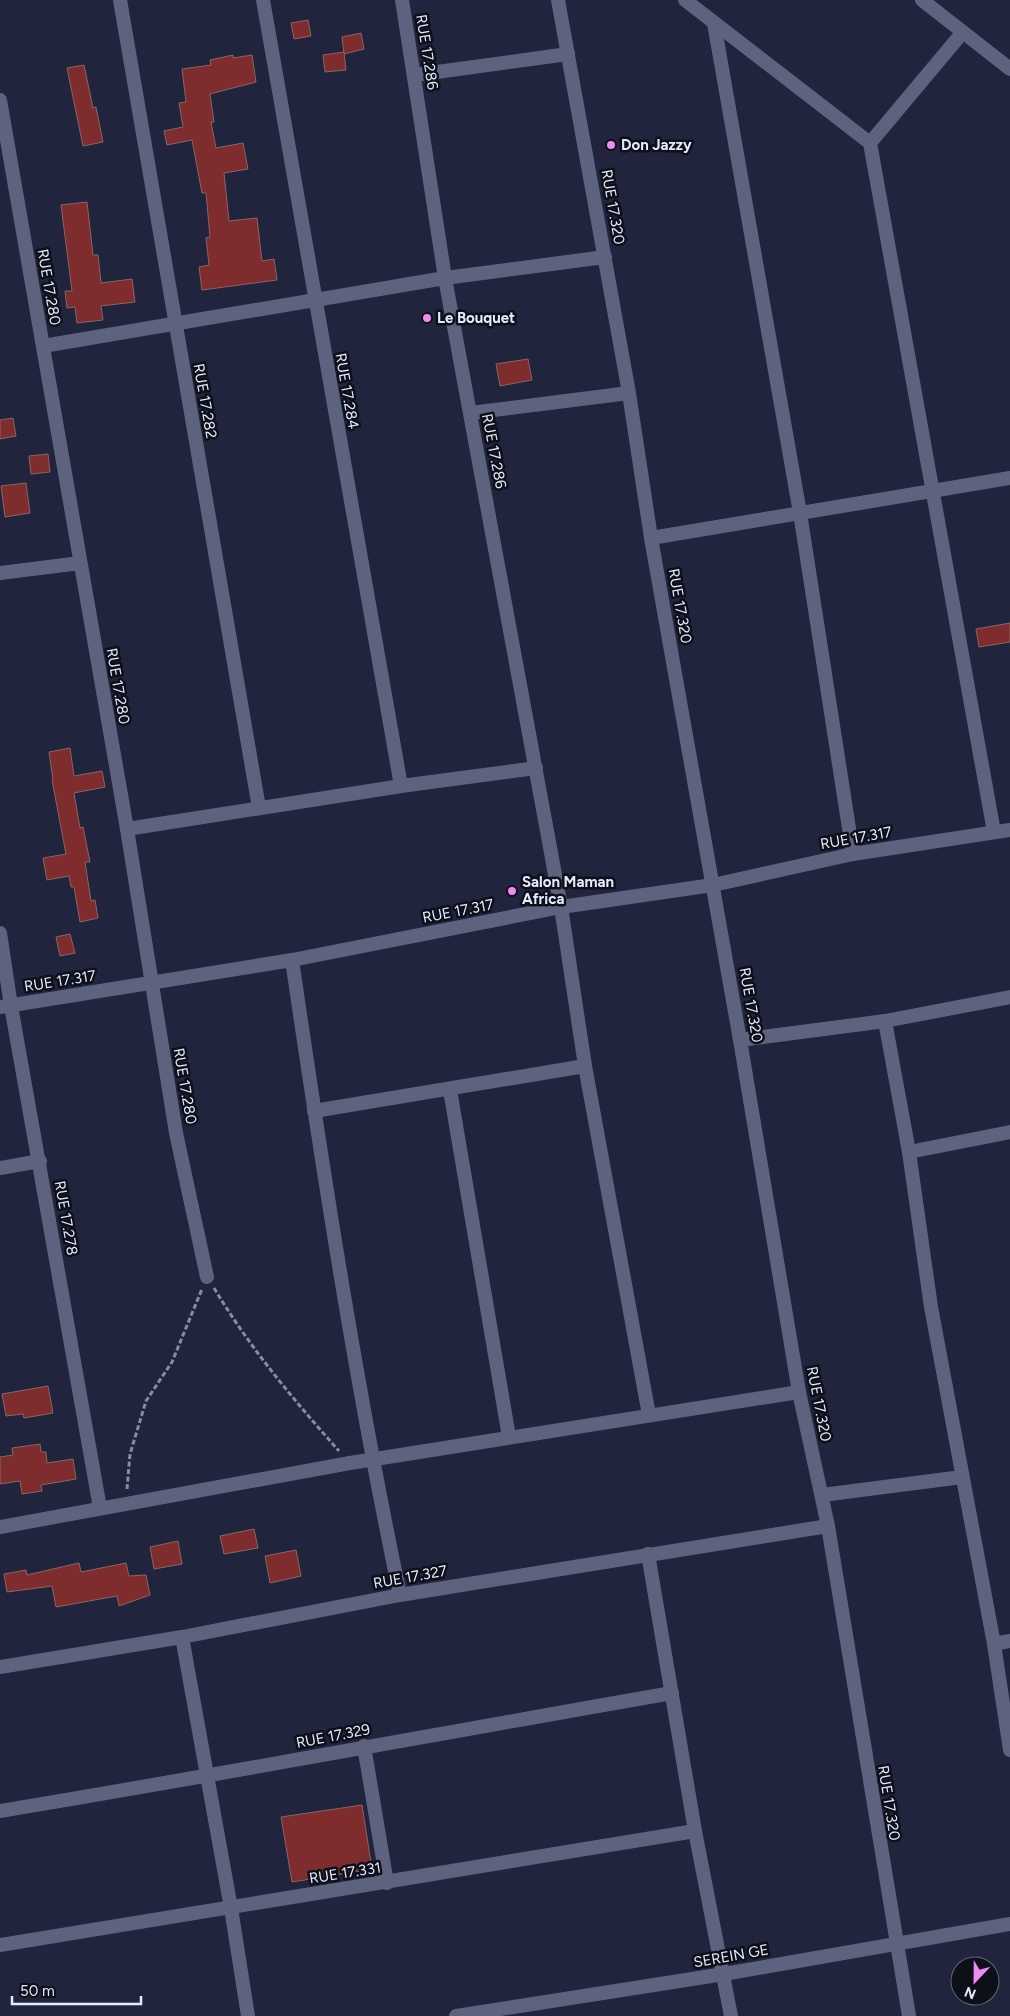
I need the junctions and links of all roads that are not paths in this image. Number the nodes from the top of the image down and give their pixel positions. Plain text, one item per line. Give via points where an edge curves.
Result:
1 (120, 0) edge
2 (263, 0) edge
3 (402, 0) edge
4 (558, 0) edge
5 (685, 0) edge
6 (922, 0) edge
7 (714, 23) junction
8 (963, 32) junction
9 (568, 54) junction
10 (1010, 69) edge
11 (415, 76) junction
12 (0, 100) edge
13 (870, 142) junction
14 (4, 151) edge
15 (605, 257) junction
16 (446, 278) junction
17 (314, 300) junction
18 (175, 324) junction
19 (43, 346) junction
20 (629, 393) junction
21 (470, 412) junction
22 (1010, 478) edge
23 (932, 493) junction
24 (800, 514) junction
25 (652, 538) junction
26 (80, 563) junction
27 (0, 573) edge
28 (536, 768) junction
29 (401, 786) junction
30 (259, 808) junction
31 (127, 829) junction
32 (1010, 830) edge
33 (994, 832) junction
34 (852, 854) junction
35 (713, 885) junction
36 (561, 906) junction
37 (0, 933) edge
38 (292, 960) junction
39 (151, 983) junction
40 (1010, 997) edge
41 (5, 1007) edge
42 (885, 1021) junction
43 (740, 1040) junction
44 (585, 1066) junction
45 (450, 1090) junction
46 (314, 1111) junction
47 (1010, 1132) edge
48 (909, 1152) junction
49 (40, 1161) junction
50 (0, 1168) edge
51 (207, 1277) road end
52 (799, 1392) junction
53 (649, 1415) junction
54 (509, 1437) junction
55 (372, 1460) junction
56 (962, 1477) junction
57 (822, 1495) junction
58 (100, 1508) junction
59 (828, 1526) junction
60 (0, 1527) edge
61 (648, 1554) junction
62 (400, 1595) junction
63 (182, 1637) junction
64 (1010, 1641) edge
65 (994, 1644) junction
66 (0, 1667) edge
67 (672, 1693) junction
68 (364, 1746) junction
69 (1010, 1750) edge
70 (207, 1777) junction
71 (0, 1810) edge
72 (695, 1831) junction
73 (387, 1883) junction
74 (231, 1908) junction
75 (1010, 1924) edge
76 (896, 1943) junction
77 (0, 1945) edge
78 (724, 1974) junction
79 (248, 2016) edge
80 (456, 2016) edge
81 (732, 2016) edge
82 (910, 2016) edge

1 - 18 street, RUE 17.282
2 - 17 street, RUE 17.284
3 - 11 street, RUE 17.286
4 - 9 street, RUE 17.320
5 - 7 street
6 - 8 street
7 - 13 street
7 - 24 street
8 - 10 street
8 - 13 street
9 - 11 street
9 - 15 street, RUE 17.320
11 - 16 street, RUE 17.286
12 - 14 street, RUE 17.280
13 - 23 street
14 - 19 street, RUE 17.280
15 - 16 street
15 - 20 street, RUE 17.320
16 - 17 street
16 - 21 street, RUE 17.286
17 - 18 street
17 - 29 street, RUE 17.284
18 - 19 street
18 - 30 street, RUE 17.282
19 - 26 street, RUE 17.280
20 - 21 street
20 - 25 street, RUE 17.320
21 - 28 street, RUE 17.286
22 - 23 street
23 - 24 street
23 - 33 street
24 - 25 street
24 - 34 street
25 - 35 street, RUE 17.320
26 - 27 street
26 - 31 street, RUE 17.280
28 - 29 street
28 - 36 street, RUE 17.286
29 - 30 street
30 - 31 street
31 - 39 street, RUE 17.280
32 - 33 street, RUE 17.317
33 - 34 street, RUE 17.317
34 - 35 street, RUE 17.317
35 - 36 street, RUE 17.317
35 - 43 street, RUE 17.320
36 - 38 street, RUE 17.317
36 - 44 street, RUE 17.286
37 - 41 street, RUE 17.278
38 - 39 street, RUE 17.317
38 - 46 street
39 - 41 street, RUE 17.317
39 - 51 street, RUE 17.280 via 176,1133
40 - 42 street
41 - 49 street, RUE 17.278
42 - 43 street
42 - 48 street
43 - 52 street, RUE 17.320
44 - 45 street
44 - 53 street, RUE 17.286
45 - 46 street
45 - 54 street
46 - 55 street
47 - 48 street
48 - 56 street via 931,1307
49 - 50 street
49 - 58 street, RUE 17.278
52 - 53 street
52 - 57 street, RUE 17.320
53 - 54 street
54 - 55 street
55 - 58 street
55 - 62 street
56 - 57 street
56 - 65 street
57 - 59 street, RUE 17.320
58 - 60 street
59 - 61 street, RUE 17.327
59 - 76 street, RUE 17.320
61 - 62 street, RUE 17.327
61 - 67 street
62 - 63 street, RUE 17.327
63 - 66 street, RUE 17.327
63 - 70 street
64 - 65 street
65 - 69 street
67 - 68 street, RUE 17.329
67 - 72 street
68 - 70 street, RUE 17.329
68 - 73 street
70 - 71 street, RUE 17.329
70 - 74 street
72 - 73 street, RUE 17.331
72 - 78 street
73 - 74 street, RUE 17.331
74 - 77 street, RUE 17.331
74 - 79 street
75 - 76 street, SEREIN GE
76 - 78 street, SEREIN GE
76 - 82 street, RUE 17.320
78 - 80 street, SEREIN GE
78 - 81 street

